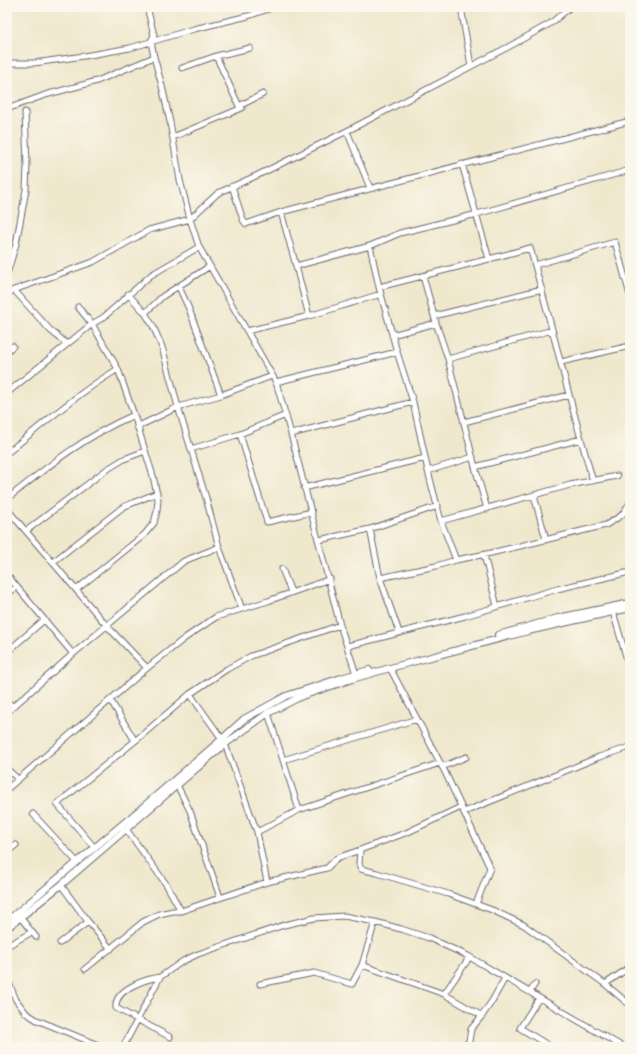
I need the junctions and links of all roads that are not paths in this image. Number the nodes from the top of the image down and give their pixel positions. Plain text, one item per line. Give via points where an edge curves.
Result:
1 (147, 7) edge
2 (274, 7) edge
3 (461, 7) edge
4 (569, 7) edge
5 (151, 41) junction
6 (250, 48) dead end
7 (216, 56) junction
8 (154, 58) junction
9 (7, 63) edge
10 (471, 66) junction
11 (182, 68) dead end
12 (264, 94) dead end
13 (239, 106) junction
14 (7, 109) edge
15 (25, 112) dead end
16 (630, 121) edge
17 (347, 131) junction
18 (172, 137) junction
19 (462, 164) junction
20 (630, 170) edge
21 (232, 186) junction
22 (370, 188) junction
23 (281, 212) junction
24 (477, 214) junction
25 (190, 219) junction
26 (370, 246) junction
27 (199, 247) junction
28 (490, 259) junction
29 (535, 265) junction
30 (210, 266) junction
31 (296, 266) junction
32 (7, 274) edge
33 (423, 276) junction
34 (179, 287) junction
35 (379, 287) junction
36 (542, 289) junction
37 (14, 290) junction
38 (7, 293) edge
39 (128, 294) junction
40 (381, 294) junction
41 (630, 295) edge
42 (78, 307) dead end
43 (145, 313) junction
44 (309, 316) junction
45 (434, 316) junction
46 (436, 323) junction
47 (92, 324) junction
48 (552, 330) junction
49 (247, 331) junction
50 (392, 335) junction
51 (68, 344) junction
52 (13, 346) dead end
53 (630, 346) edge
54 (7, 351) edge
55 (397, 352) junction
56 (448, 359) junction
57 (561, 362) junction
58 (118, 369) junction
59 (272, 376) junction
60 (276, 382) junction
61 (7, 393) edge
62 (221, 395) junction
63 (569, 396) junction
64 (413, 402) junction
65 (178, 407) junction
66 (134, 415) junction
67 (286, 415) junction
68 (464, 422) junction
69 (137, 427) junction
70 (240, 434) junction
71 (292, 434) junction
72 (581, 439) junction
73 (191, 449) junction
74 (145, 451) junction
75 (7, 453) edge
76 (473, 457) junction
77 (425, 458) junction
78 (475, 467) junction
79 (428, 471) junction
80 (617, 476) dead end
81 (593, 481) junction
82 (304, 488) junction
83 (157, 493) junction
84 (534, 496) junction
85 (7, 499) edge
86 (630, 503) edge
87 (438, 506) junction
88 (7, 509) edge
89 (487, 510) junction
90 (312, 512) junction
91 (441, 522) junction
92 (370, 528) junction
93 (26, 531) junction
94 (546, 539) junction
95 (319, 540) junction
96 (219, 547) junction
97 (484, 555) junction
98 (456, 560) junction
99 (53, 562) junction
100 (282, 569) dead end
101 (630, 572) edge
102 (7, 575) edge
103 (380, 578) junction
104 (330, 579) junction
105 (16, 587) junction
106 (76, 590) junction
107 (291, 592) junction
108 (7, 595) edge
109 (630, 603) edge
110 (497, 606) junction
111 (630, 608) edge
112 (242, 609) junction
113 (613, 612) junction
114 (44, 620) junction
115 (340, 624) junction
116 (107, 626) junction
117 (399, 632) junction
118 (348, 646) junction
119 (7, 652) edge
120 (73, 654) junction
121 (147, 668) junction
122 (390, 668) junction
123 (630, 670) edge
124 (357, 675) junction
125 (190, 694) junction
126 (7, 701) edge
127 (111, 701) junction
128 (13, 707) junction
129 (7, 712) edge
130 (268, 713) junction
131 (417, 719) junction
132 (135, 741) junction
133 (223, 742) junction
134 (630, 747) edge
135 (466, 757) dead end
136 (283, 760) junction
137 (440, 763) junction
138 (7, 768) edge
139 (18, 779) junction
140 (177, 785) junction
141 (7, 789) edge
142 (462, 809) junction
143 (299, 810) junction
144 (33, 814) dead end
145 (126, 829) junction
146 (257, 832) junction
147 (16, 845) dead end
148 (94, 846) junction
149 (360, 850) junction
150 (7, 852) edge
151 (77, 862) junction
152 (267, 882) junction
153 (61, 885) junction
154 (220, 897) junction
155 (476, 904) junction
156 (182, 911) junction
157 (20, 917) junction
158 (7, 921) edge
159 (88, 922) junction
160 (375, 922) junction
161 (7, 928) edge
162 (32, 932) junction
163 (36, 937) dead end
164 (60, 943) dead end
165 (7, 946) edge
166 (111, 949) junction
167 (468, 956) junction
168 (362, 965) junction
169 (630, 967) edge
170 (85, 969) dead end
171 (160, 977) junction
172 (7, 978) edge
173 (506, 978) junction
174 (260, 984) dead end
175 (535, 984) dead end
176 (605, 984) junction
177 (530, 992) junction
178 (444, 994) junction
179 (539, 998) junction
180 (630, 1005) edge
181 (482, 1016) junction
182 (137, 1021) junction
183 (170, 1037) dead end
184 (103, 1047) edge
185 (123, 1047) edge
186 (464, 1047) edge
187 (551, 1047) edge
188 (623, 1047) edge

1 - 5 street via 154,36
2 - 5 street
3 - 10 street
4 - 10 street via 551,23
5 - 8 street
5 - 9 street via 130,48 84,56 34,63
6 - 7 street
7 - 11 street
7 - 13 street
8 - 14 street via 97,81 45,95
8 - 18 street
10 - 17 street
12 - 13 street
13 - 18 street via 242,108
15 - 32 street via 26,190 16,244
16 - 19 street
17 - 21 street
17 - 22 street
18 - 25 street
19 - 22 street
19 - 24 street
20 - 24 street
21 - 23 street via 242,220 246,224
21 - 25 street via 218,193
22 - 23 street
23 - 31 street
24 - 26 street via 400,233
24 - 28 street
25 - 27 street
25 - 37 street via 149,230 93,262
26 - 31 street
26 - 35 street
27 - 30 street
27 - 39 street via 151,275
28 - 29 street via 530,248
28 - 33 street
29 - 36 street
29 - 41 street via 615,242
30 - 34 street
30 - 49 street
31 - 44 street
33 - 35 street
33 - 45 street
34 - 43 street via 163,296
34 - 62 street
35 - 40 street
36 - 45 street
36 - 48 street
37 - 38 street
37 - 51 street via 50,330
39 - 43 street
39 - 47 street via 104,317
40 - 44 street
40 - 50 street
42 - 47 street
43 - 65 street via 162,347
44 - 49 street
45 - 46 street
46 - 50 street
46 - 56 street
47 - 51 street
47 - 58 street
48 - 56 street
48 - 57 street
49 - 59 street
50 - 55 street
51 - 61 street
52 - 54 street
53 - 57 street
55 - 60 street
55 - 64 street
56 - 68 street
57 - 63 street
58 - 66 street
58 - 75 street via 74,398
59 - 60 street
59 - 62 street
60 - 67 street
62 - 65 street
63 - 68 street
63 - 72 street
64 - 71 street
64 - 77 street
65 - 69 street
65 - 73 street
66 - 69 street
66 - 85 street via 89,437 46,467
67 - 70 street
67 - 71 street
68 - 76 street
69 - 74 street
70 - 73 street
70 - 90 street via 267,522
71 - 82 street
72 - 78 street
72 - 81 street
73 - 96 street
74 - 83 street
74 - 93 street via 124,459 106,470
76 - 78 street
76 - 79 street
77 - 79 street
77 - 82 street
78 - 89 street
79 - 87 street
80 - 81 street
81 - 84 street
82 - 90 street
83 - 99 street via 123,507
83 - 106 street via 154,523 144,535
84 - 89 street
84 - 94 street
86 - 94 street via 622,515 606,525
87 - 91 street
87 - 92 street
88 - 93 street
89 - 91 street
90 - 95 street
91 - 98 street
92 - 95 street
92 - 103 street
93 - 99 street
94 - 97 street
95 - 104 street
96 - 112 street
96 - 116 street via 184,561
97 - 98 street
97 - 110 street
98 - 103 street
99 - 106 street
100 - 107 street
101 - 110 street
102 - 105 street
103 - 117 street
104 - 107 street
104 - 115 street
105 - 108 street
105 - 114 street
106 - 116 street
107 - 112 street
109 - 124 street via 558,618
110 - 117 street
111 - 113 street
112 - 121 street via 216,617
113 - 122 street via 528,631
113 - 123 street
114 - 119 street
114 - 120 street
115 - 118 street
115 - 125 street via 251,656
116 - 120 street
116 - 121 street
117 - 118 street
118 - 124 street
120 - 128 street
121 - 127 street
122 - 124 street
122 - 131 street
124 - 130 street via 302,696
124 - 133 street via 286,696 244,719
125 - 132 street
125 - 133 street
126 - 128 street
127 - 132 street
127 - 139 street
128 - 129 street
130 - 133 street
130 - 136 street
131 - 136 street
131 - 137 street
132 - 148 street via 57,804
133 - 140 street
133 - 146 street
133 - 148 street
134 - 142 street
135 - 137 street via 442,767
136 - 143 street
137 - 142 street
137 - 143 street
138 - 139 street
139 - 141 street
140 - 145 street
140 - 154 street via 190,811
142 - 149 street
142 - 155 street via 490,868
143 - 146 street
144 - 151 street
145 - 153 street
145 - 156 street via 166,884
146 - 152 street
147 - 150 street
148 - 151 street
149 - 152 street via 337,858 327,868
149 - 155 street via 361,869
151 - 158 street
152 - 154 street
153 - 157 street
153 - 159 street
154 - 156 street
155 - 176 street via 524,925
156 - 166 street via 159,914 143,922
157 - 161 street
157 - 162 street
159 - 164 street
159 - 166 street
160 - 167 street via 429,938
160 - 168 street
160 - 171 street via 344,916 291,923 198,954
162 - 163 street
162 - 165 street
166 - 170 street
167 - 173 street
167 - 178 street
168 - 174 street via 352,984 314,973
168 - 178 street
169 - 176 street
171 - 182 street
171 - 182 street via 146,980 122,992 116,1002 116,1008
172 - 184 street via 16,1000 26,1013
173 - 177 street
173 - 181 street
175 - 177 street
176 - 180 street
177 - 179 street
178 - 181 street
179 - 187 street via 520,1028
179 - 188 street
181 - 186 street via 471,1029 469,1041
182 - 183 street
182 - 185 street

